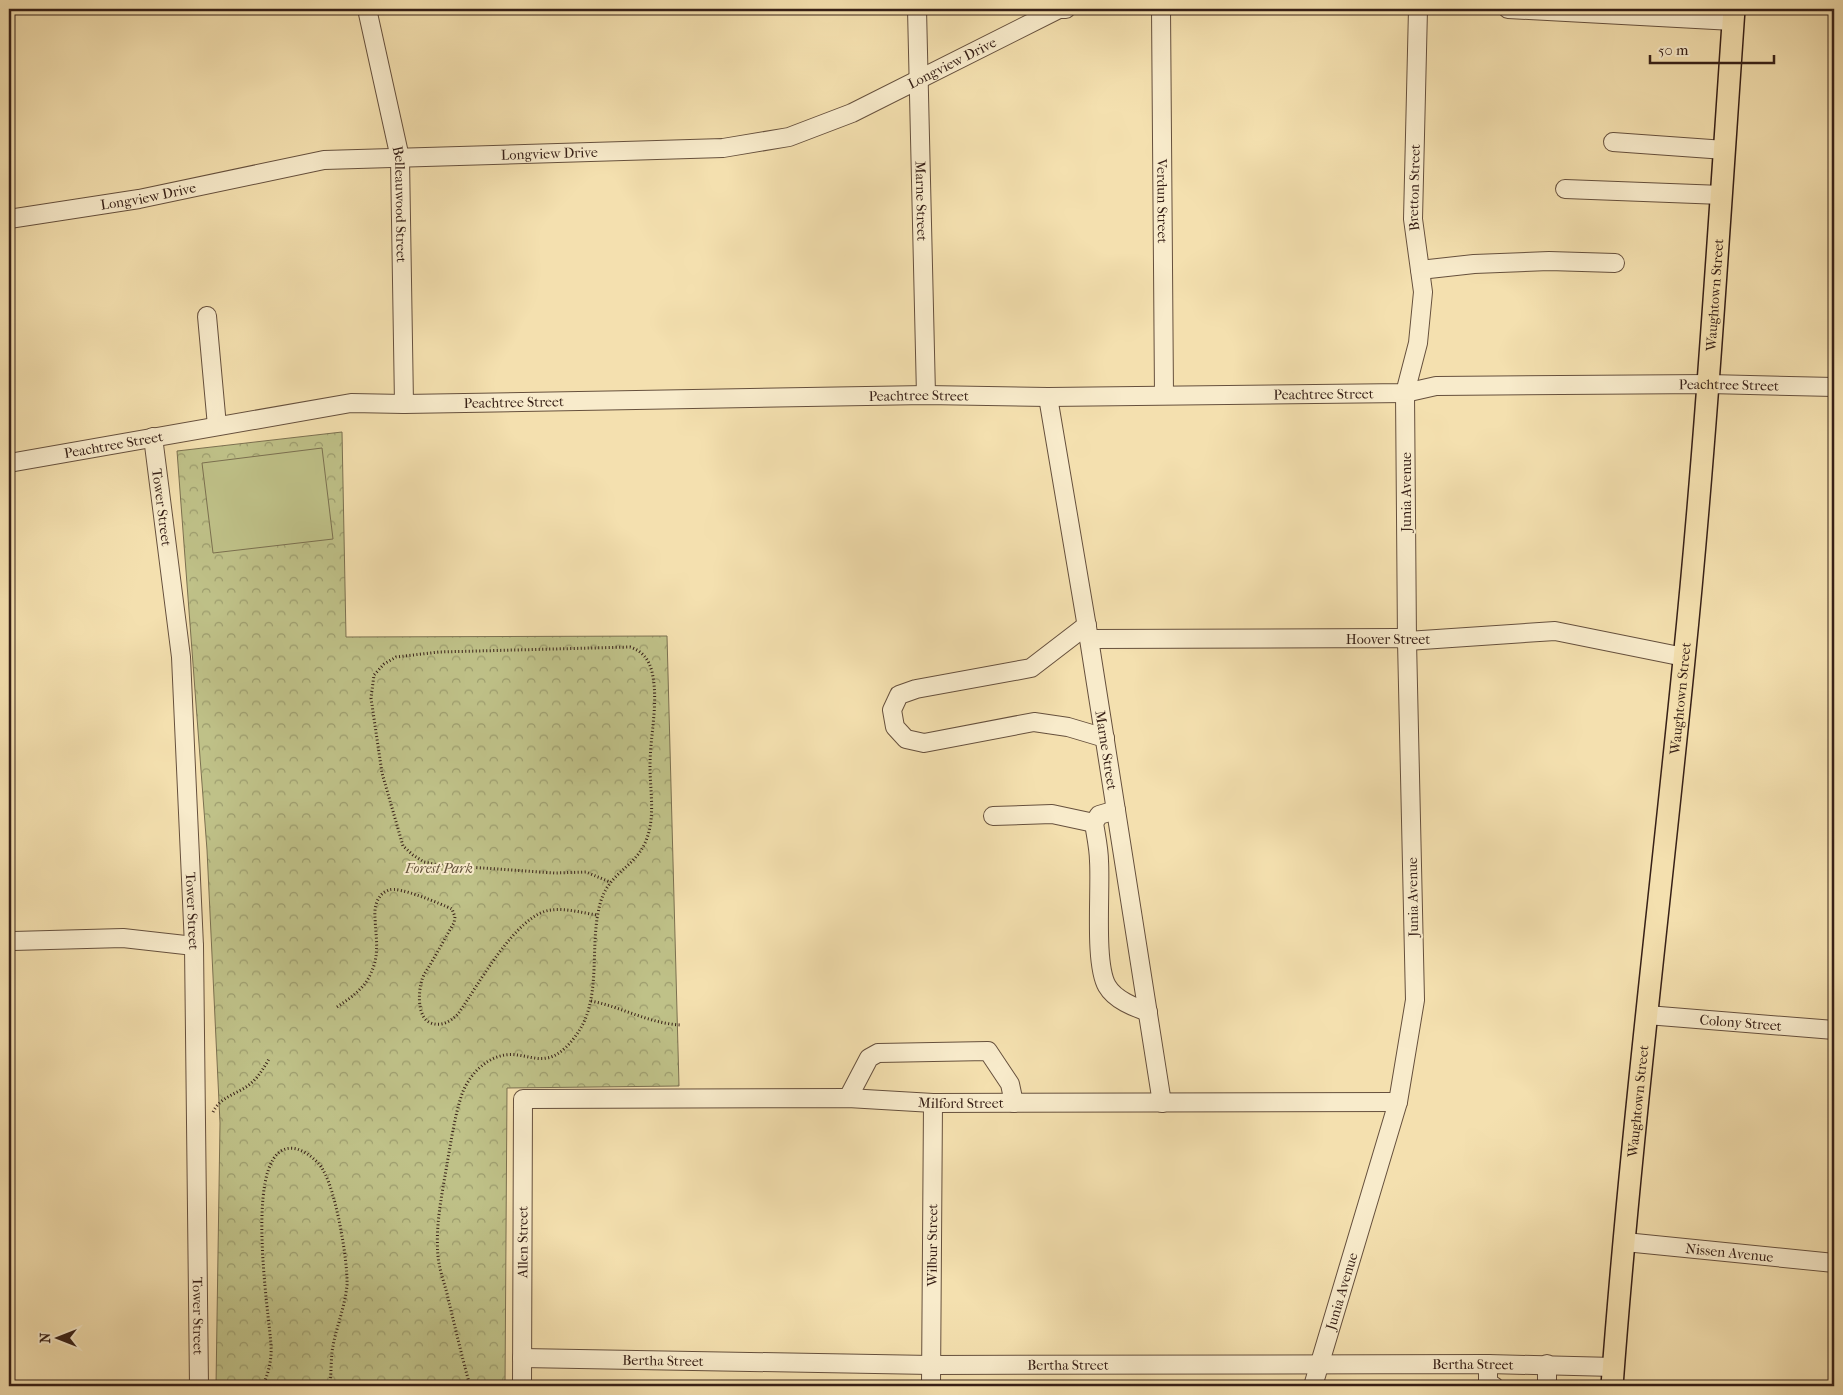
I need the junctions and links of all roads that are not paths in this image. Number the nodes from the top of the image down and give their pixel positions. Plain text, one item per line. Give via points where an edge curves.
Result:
1 (367, 9) edge
2 (916, 9) edge
3 (1059, 9) edge
4 (1066, 9) edge
5 (1161, 9) edge
6 (1418, 9) edge
7 (1508, 9) edge
8 (1734, 15) edge
9 (919, 80) junction
10 (1613, 142) dead end
11 (1724, 150) junction
12 (400, 158) junction
13 (1565, 189) dead end
14 (1722, 196) junction
15 (9, 219) edge
16 (1615, 263) dead end
17 (1420, 270) junction
18 (207, 316) dead end
19 (1709, 384) junction
20 (1834, 387) edge
21 (1405, 393) junction
22 (926, 395) junction
23 (1164, 395) junction
24 (1048, 397) junction
25 (404, 404) junction
26 (217, 426) junction
27 (153, 437) junction
28 (9, 462) edge
29 (1088, 632) junction
30 (1407, 641) junction
31 (1684, 657) junction
32 (1105, 738) junction
33 (1116, 810) junction
34 (993, 816) dead end
35 (1094, 823) junction
36 (13, 941) dead end
37 (194, 946) junction
38 (1148, 1012) junction
39 (1647, 1015) junction
40 (1834, 1030) edge
41 (848, 1098) junction
42 (523, 1099) joint
43 (1398, 1102) junction
44 (932, 1103) junction
45 (1014, 1103) junction
46 (1162, 1103) junction
47 (1625, 1242) junction
48 (1834, 1263) edge
49 (522, 1358) junction
50 (1318, 1364) junction
51 (1488, 1364) junction
52 (1547, 1364) junction
53 (931, 1365) junction
54 (1613, 1376) edge
55 (199, 1386) edge
56 (522, 1386) edge
57 (932, 1386) edge
58 (1313, 1386) edge
59 (1494, 1386) edge
60 (1547, 1386) edge

1 - 12 street, Belleauwood Street
2 - 9 street, Marne Street
3 - 4 street, Longview Drive
3 - 9 street, Longview Drive
5 - 23 street, Verdun Street
6 - 17 street, Bretton Street via 1413,219
7 - 8 street
8 - 11 main road, Waughtown Street
9 - 12 street, Longview Drive via 852,113 789,137 723,148
9 - 22 street, Marne Street
10 - 11 street
11 - 14 main road, Waughtown Street
12 - 15 street, Longview Drive via 324,160 138,199
12 - 25 street, Belleauwood Street
13 - 14 street
14 - 19 main road, Waughtown Street
16 - 17 street via 1548,261
17 - 21 street, Bretton Street via 1423,292 1418,343
18 - 26 street
19 - 20 street, Peachtree Street
19 - 21 street, Peachtree Street via 1436,386
19 - 31 main road, Waughtown Street
21 - 23 street, Peachtree Street
21 - 30 street, Junia Avenue
22 - 24 street, Peachtree Street
22 - 25 street, Peachtree Street
23 - 24 street, Peachtree Street
24 - 29 street, Marne Street
25 - 26 street, Peachtree Street via 351,403
26 - 27 street, Peachtree Street
27 - 28 street, Peachtree Street
27 - 37 street, Tower Street via 181,657
29 - 30 street, Hoover Street via 1398,638
29 - 32 street, Marne Street
29 - 32 street via 1031,668 916,689 899,695 892,710 895,727 900,733 924,743 1034,722 1068,727
30 - 31 street, Hoover Street via 1555,631
30 - 43 street, Junia Avenue via 1415,1000
31 - 39 main road, Waughtown Street
32 - 33 street, Marne Street
33 - 35 street via 1099,815
33 - 38 street, Marne Street
34 - 35 street via 1052,814
35 - 38 street via 1100,859 1102,976 1108,988 1127,1004
36 - 37 street via 123,938
37 - 55 street, Tower Street
38 - 46 street, Marne Street
39 - 40 street, Colony Street
39 - 47 main road, Waughtown Street
41 - 42 street, Milford Street
41 - 44 street, Milford Street
41 - 45 street via 870,1058 878,1053 988,1051 1010,1084
42 - 49 street, Allen Street
43 - 46 street, Milford Street
43 - 50 street, Junia Avenue
44 - 45 street, Milford Street
44 - 53 street, Wilbur Street
45 - 46 street, Milford Street
47 - 48 street, Nissen Avenue
47 - 54 main road, Waughtown Street
49 - 53 street, Bertha Street
49 - 56 street, Allen Street
50 - 51 street, Bertha Street
50 - 53 street, Bertha Street
50 - 58 street, Junia Avenue
51 - 52 street, Bertha Street
51 - 59 street via 1488,1386
52 - 54 street, Bertha Street
52 - 60 street
53 - 57 street, Wilbur Street

